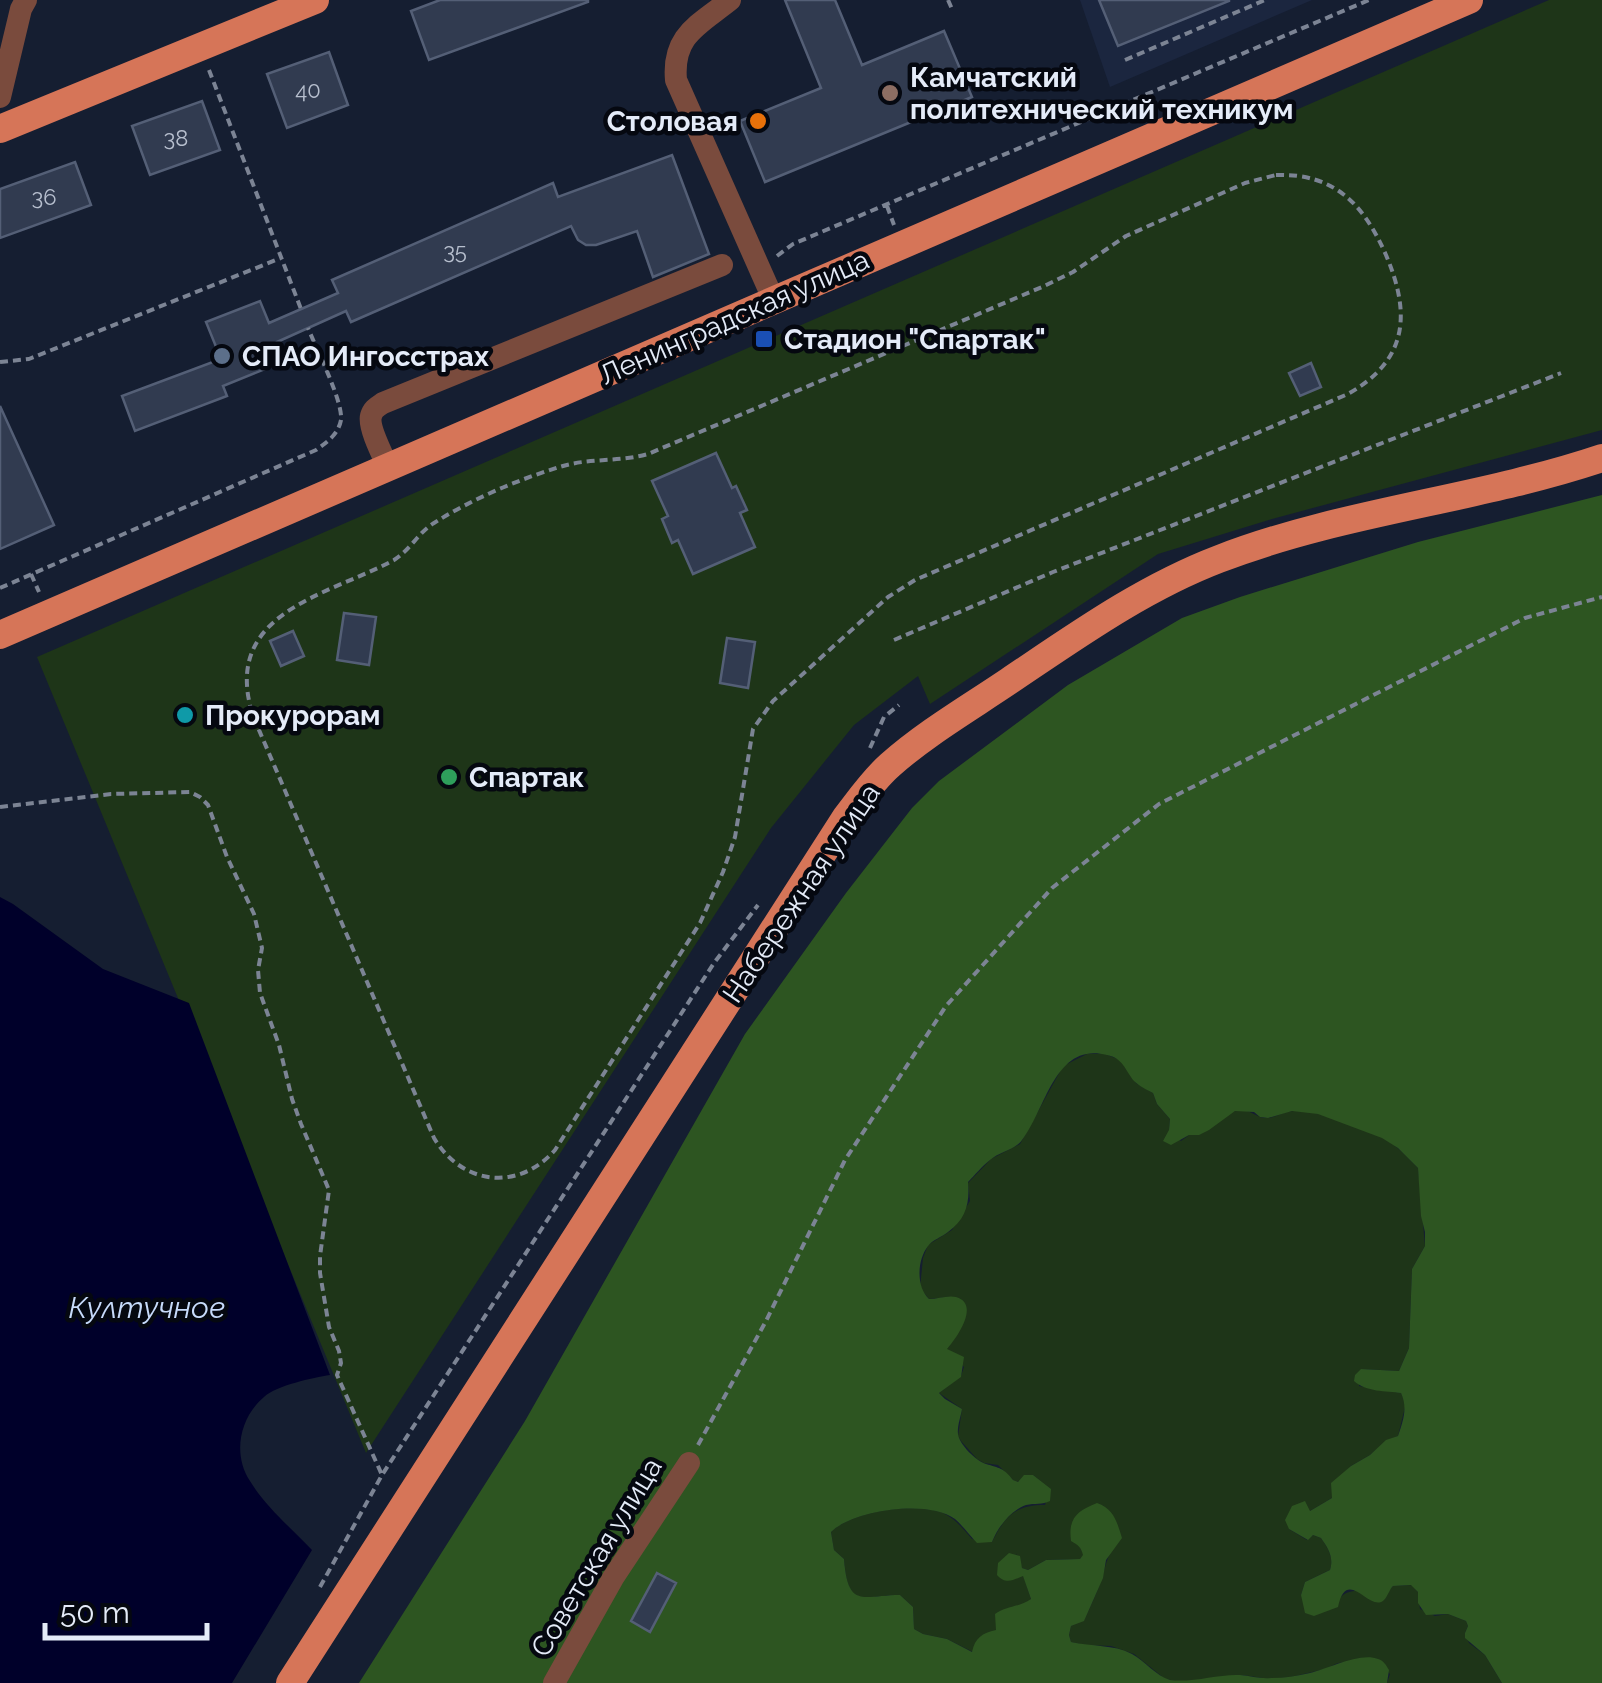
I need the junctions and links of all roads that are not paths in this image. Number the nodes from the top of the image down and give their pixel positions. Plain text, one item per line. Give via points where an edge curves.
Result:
1 (26, 0) edge
2 (315, 0) edge
3 (730, 0) edge
4 (1468, 0) edge
5 (0, 97) edge
6 (0, 129) edge
7 (722, 265) dead end
8 (774, 302) junction
9 (1602, 458) edge
10 (388, 467) junction
11 (0, 635) edge
12 (688, 1462) road end
13 (290, 1683) edge
14 (554, 1683) edge

1 - 5 street
2 - 6 main road
3 - 8 street via 680,44 676,80
4 - 8 main road, Ленинградская улица
7 - 10 street via 383,403 371,417
8 - 10 main road, Ленинградская улица
9 - 13 main road, Набережная улица via 1311,530 1201,566 1112,612 890,765 838,829
10 - 11 main road, Ленинградская улица
12 - 14 street, Советская улица

